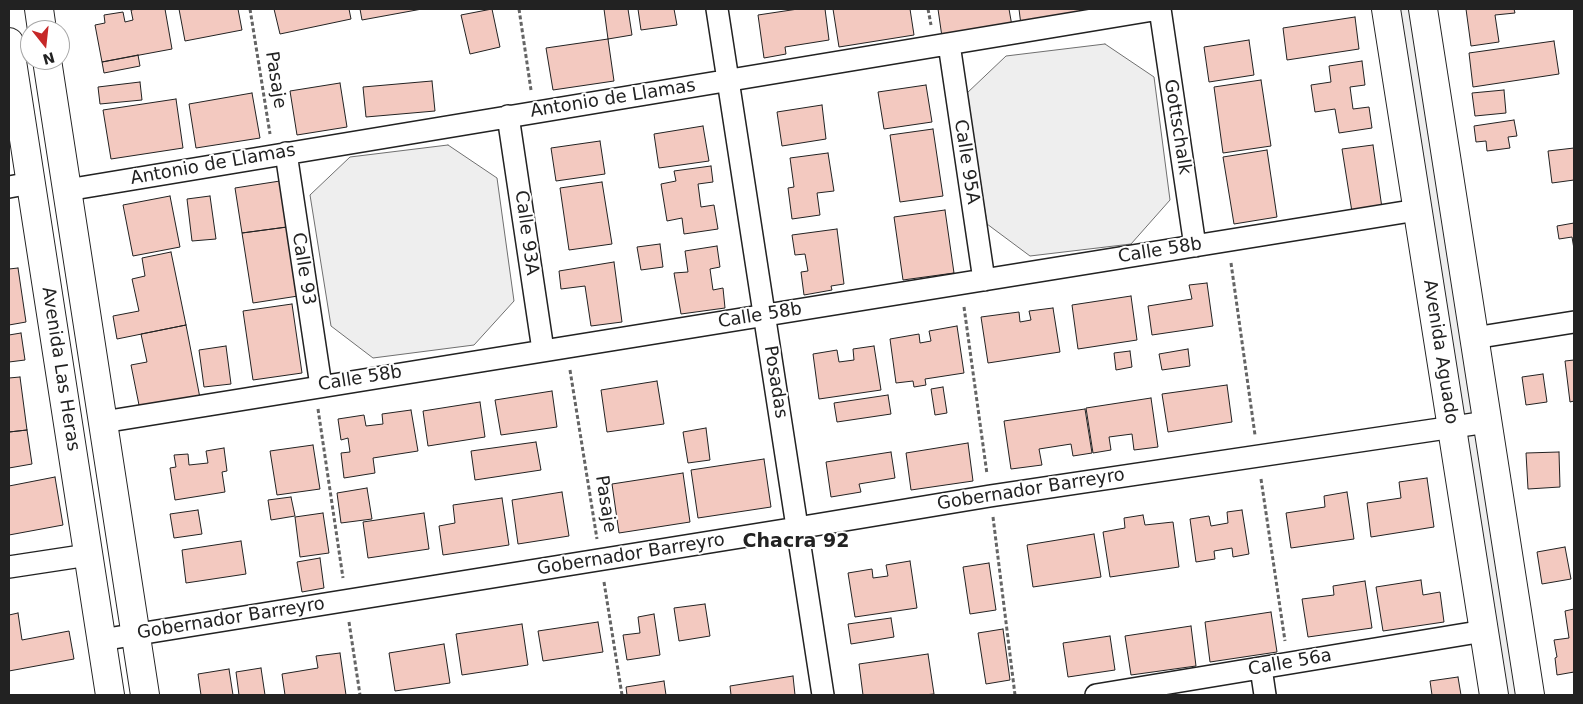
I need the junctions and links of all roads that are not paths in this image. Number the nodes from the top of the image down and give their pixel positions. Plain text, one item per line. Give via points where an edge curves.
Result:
1 (717, 9) edge
2 (1159, 9) edge
3 (1386, 9) edge
4 (1423, 9) edge
5 (9, 42) edge
6 (949, 44) junction
7 (48, 70) edge
8 (728, 80) junction
9 (508, 116) junction
10 (280, 154) junction
11 (20, 185) edge
12 (67, 190) junction
13 (1417, 210) junction
14 (1195, 246) junction
15 (984, 280) junction
16 (764, 315) junction
17 (1574, 322) edge
18 (1474, 338) junction
19 (543, 350) junction
20 (318, 386) junction
21 (103, 422) junction
22 (1487, 422) junction
23 (1452, 427) junction
24 (797, 528) junction
25 (88, 555) junction
26 (9, 567) edge
27 (1484, 631) junction
28 (136, 634) junction
29 (101, 640) junction
30 (1260, 668) junction
31 (110, 695) edge
32 (146, 695) edge
33 (823, 695) edge
34 (1096, 695) edge
35 (1265, 695) edge
36 (1494, 695) edge
37 (1530, 695) edge

1 - 8 street, Posadas
2 - 6 street, Antonio de Llamas
2 - 14 street, Gottschalk
3 - 13 main road, Avenida Aguado
4 - 18 main road, Avenida Aguado
5 - 11 main road, Avenida Las Heras
6 - 8 street, Antonio de Llamas
6 - 15 street, Calle 95A
7 - 12 main road, Avenida Las Heras
8 - 9 street, Antonio de Llamas
8 - 16 street, Posadas
9 - 10 street, Antonio de Llamas
9 - 19 street, Calle 93A
10 - 12 street, Antonio de Llamas
10 - 20 street, Calle 93
11 - 25 main road, Avenida Las Heras
12 - 21 main road, Avenida Las Heras
13 - 14 street, Calle 58b
13 - 23 main road, Avenida Aguado
14 - 15 street, Calle 58b
15 - 16 street, Calle 58b
16 - 19 street, Calle 58b
16 - 24 street, Posadas
17 - 18 street
18 - 22 main road, Avenida Aguado
19 - 20 street, Calle 58b
20 - 21 street, Calle 58b
21 - 28 main road, Avenida Las Heras
22 - 23 street, Gobernador Barreyro
22 - 37 main road, Avenida Aguado
23 - 24 street, Gobernador Barreyro
23 - 27 main road, Avenida Aguado
24 - 28 street, Gobernador Barreyro
24 - 33 street, Posadas
25 - 26 street
25 - 29 main road, Avenida Las Heras
27 - 30 street, Calle 56a
27 - 36 main road, Avenida Aguado
28 - 29 street, Gobernador Barreyro
28 - 32 main road, Avenida Las Heras
29 - 31 main road, Avenida Las Heras
30 - 34 street, Calle 56a
30 - 35 street

